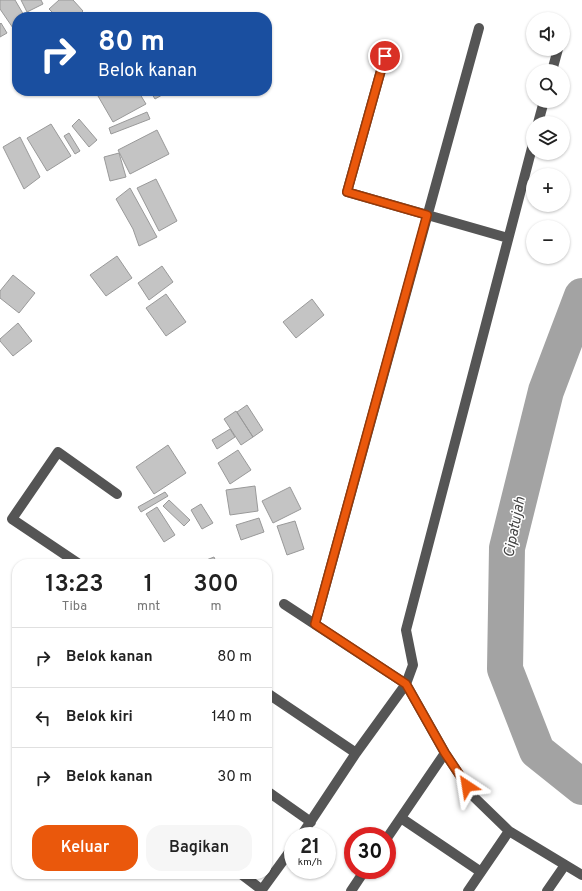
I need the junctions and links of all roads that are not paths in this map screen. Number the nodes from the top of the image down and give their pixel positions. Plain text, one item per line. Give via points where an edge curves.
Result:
1 (479, 28) dead end
2 (385, 56) dead end
3 (529, 160) edge
4 (427, 215) junction
5 (508, 238) junction
6 (117, 494) dead end
7 (72, 559) edge
8 (284, 604) dead end
9 (315, 624) junction
10 (406, 684) junction
11 (272, 696) edge
12 (356, 753) junction
13 (445, 753) junction
14 (272, 795) edge
15 (401, 818) junction
16 (311, 822) junction
17 (307, 827) edge
18 (395, 827) edge
19 (509, 831) junction
20 (284, 859) edge
21 (565, 865) junction
22 (481, 872) junction
23 (582, 875) edge
24 (272, 876) edge
25 (248, 879) edge
26 (270, 879) edge
27 (359, 879) edge
28 (262, 890) edge
29 (351, 891) edge
30 (468, 891) edge
31 (548, 891) edge

1 - 4 street
2 - 4 street via 347,192
3 - 5 street
4 - 5 street
4 - 9 street
5 - 10 street via 406,630 413,664
6 - 7 street via 58,452 12,519
8 - 9 street
9 - 10 street
10 - 12 street
10 - 13 street
11 - 12 street
12 - 16 street
13 - 15 street
13 - 19 street via 474,797
14 - 16 street
15 - 18 street
15 - 22 street
16 - 17 street
19 - 21 street
19 - 22 street
20 - 24 street
21 - 23 street
21 - 31 street
22 - 30 street
25 - 28 street
26 - 28 street
27 - 29 street

